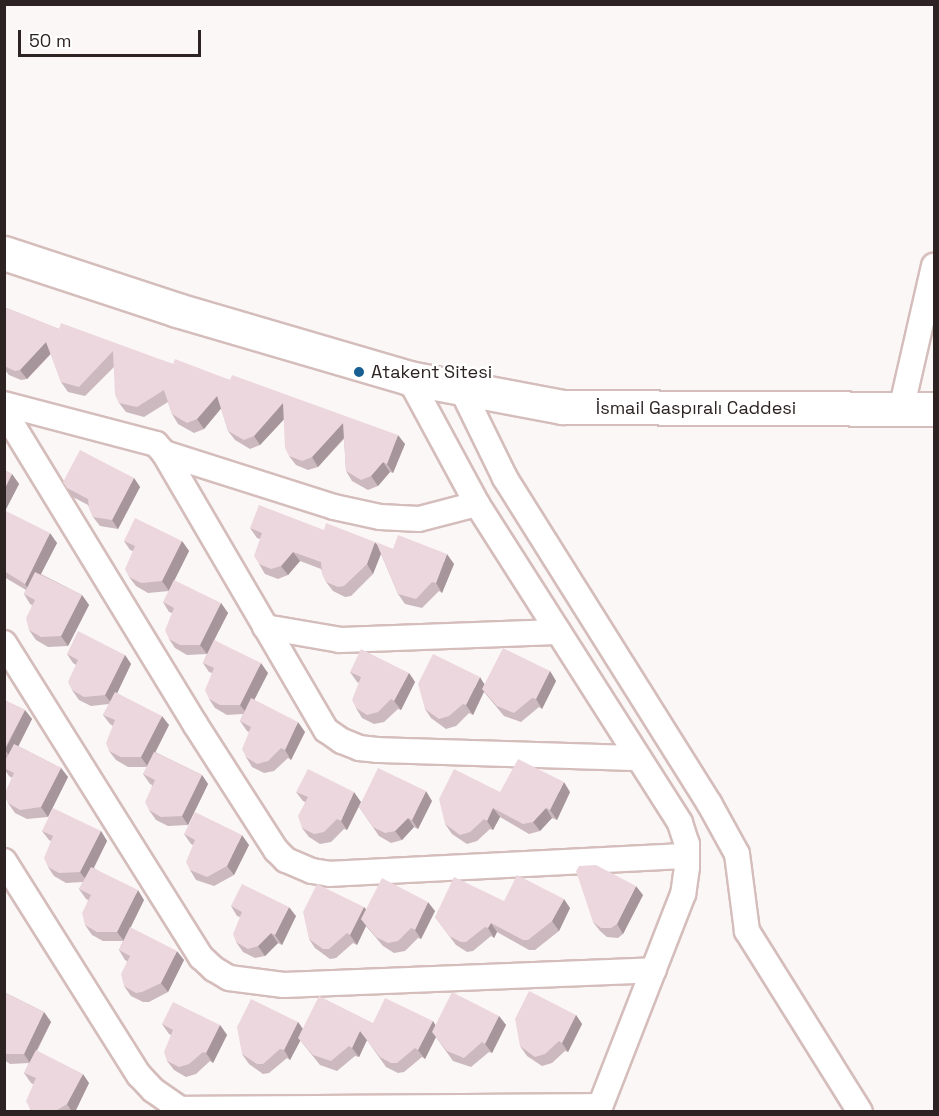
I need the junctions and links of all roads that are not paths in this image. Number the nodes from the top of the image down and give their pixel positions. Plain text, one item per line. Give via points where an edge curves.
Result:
1 (4, 253) edge
2 (934, 266) edge
3 (409, 378) junction
4 (460, 386) junction
5 (4, 404) edge
6 (934, 409) edge
7 (901, 410) junction
8 (4, 411) edge
9 (164, 453) junction
10 (477, 504) junction
11 (266, 627) junction
12 (558, 632) junction
13 (4, 643) edge
14 (638, 758) junction
15 (687, 856) junction
16 (4, 861) edge
17 (654, 970) junction
18 (599, 1109) edge
19 (860, 1112) edge

1 - 3 main road, İsmail Gaspıralı Caddesi via 177,310
2 - 7 street
3 - 4 main road, İsmail Gaspıralı Caddesi
3 - 10 street
4 - 7 main road, İsmail Gaspıralı Caddesi via 562,407
4 - 19 street via 505,478 709,803 737,854 747,931
5 - 9 street via 156,444
6 - 7 main road, İsmail Gaspıralı Caddesi
8 - 15 street via 195,724 286,860 312,872 330,874
9 - 10 street via 334,507 380,517 419,519
9 - 11 street
10 - 12 street
11 - 12 street via 340,640
11 - 14 street via 326,730 359,748
12 - 14 street
13 - 17 street via 201,957 229,978 284,985
14 - 15 street via 680,823
15 - 17 street via 683,894
16 - 18 street via 139,1075 180,1110
17 - 18 street

